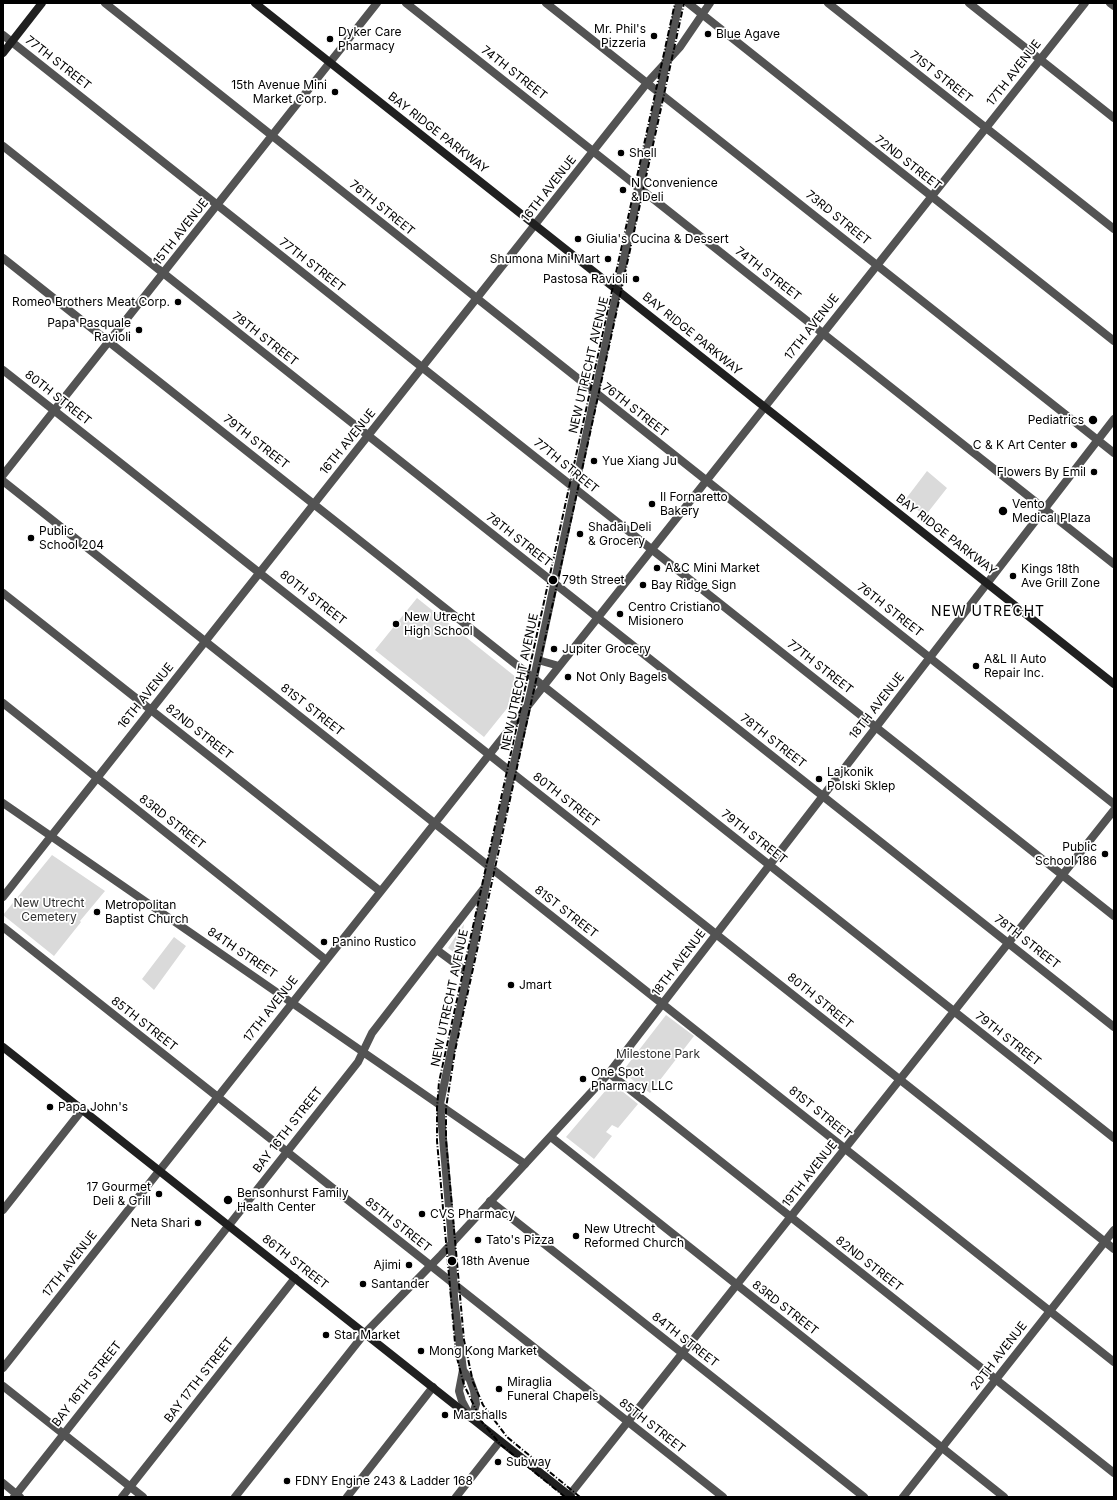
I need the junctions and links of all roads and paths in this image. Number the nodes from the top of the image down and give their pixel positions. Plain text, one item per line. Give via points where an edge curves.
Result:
1 (42, 3) edge
2 (105, 3) edge
3 (255, 3) edge
4 (377, 3) edge
5 (406, 3) edge
6 (546, 3) edge
7 (679, 3) edge
8 (688, 3) edge
9 (710, 3) edge
10 (828, 3) edge
11 (969, 3) edge
12 (1085, 3) edge
13 (1110, 3) edge
14 (1114, 6) edge
15 (702, 14) junction
16 (3, 35) edge
17 (12, 42) junction
18 (3, 53) edge
19 (1040, 59) junction
20 (330, 63) junction
21 (666, 64) junction
22 (647, 83) junction
23 (660, 92) junction
24 (1114, 118) edge
25 (986, 128) junction
26 (271, 135) junction
27 (3, 146) edge
28 (594, 152) junction
29 (640, 188) junction
30 (931, 196) junction
31 (217, 205) junction
32 (536, 226) junction
33 (1114, 229) edge
34 (3, 258) edge
35 (877, 265) junction
36 (163, 274) junction
37 (618, 291) junction
38 (477, 300) junction
39 (823, 333) junction
40 (1114, 341) edge
41 (109, 342) junction
42 (423, 368) junction
43 (3, 370) edge
44 (594, 392) junction
45 (764, 407) junction
46 (54, 410) junction
47 (1114, 419) edge
48 (368, 436) junction
49 (1098, 440) junction
50 (1114, 453) edge
51 (3, 476) edge
52 (3, 481) edge
53 (706, 481) junction
54 (574, 487) junction
55 (314, 503) junction
56 (1044, 509) junction
57 (652, 548) junction
58 (1114, 564) edge
59 (259, 571) junction
60 (554, 583) junction
61 (988, 583) junction
62 (3, 592) edge
63 (597, 616) junction
64 (206, 642) junction
65 (930, 657) junction
66 (538, 660) junction
67 (559, 666) junction
68 (534, 678) junction
69 (1114, 684) edge
70 (544, 686) junction
71 (3, 703) edge
72 (527, 706) junction
73 (151, 709) junction
74 (876, 726) junction
75 (489, 754) junction
76 (512, 772) junction
77 (97, 777) junction
78 (823, 796) junction
79 (3, 803) edge
80 (1114, 804) edge
81 (1114, 810) edge
82 (434, 822) junction
83 (51, 836) junction
84 (770, 865) junction
85 (490, 866) junction
86 (1062, 875) junction
87 (485, 887) junction
88 (380, 891) junction
89 (3, 897) edge
90 (1114, 916) edge
91 (3, 927) edge
92 (716, 934) junction
93 (1009, 943) junction
94 (437, 950) junction
95 (326, 960) junction
96 (468, 973) junction
97 (292, 1002) junction
98 (663, 1003) junction
99 (954, 1012) junction
100 (1114, 1027) edge
101 (4, 1051) edge
102 (364, 1051) junction
103 (609, 1073) junction
104 (900, 1080) junction
105 (218, 1097) junction
106 (440, 1104) junction
107 (82, 1110) junction
108 (551, 1137) junction
109 (1114, 1138) edge
110 (845, 1149) junction
111 (286, 1151) junction
112 (525, 1164) junction
113 (160, 1171) junction
114 (490, 1202) junction
115 (3, 1210) edge
116 (791, 1217) junction
117 (229, 1226) junction
118 (1114, 1230) edge
119 (1105, 1242) junction
120 (452, 1243) junction
121 (1114, 1249) edge
122 (430, 1266) junction
123 (294, 1278) junction
124 (453, 1284) junction
125 (736, 1284) junction
126 (1050, 1311) junction
127 (365, 1333) junction
128 (683, 1353) junction
129 (1114, 1362) edge
130 (3, 1368) edge
131 (463, 1370) junction
132 (996, 1379) junction
133 (3, 1386) edge
134 (433, 1387) junction
135 (472, 1418) junction
136 (628, 1422) junction
137 (64, 1434) junction
138 (500, 1441) junction
139 (942, 1448) junction
140 (1114, 1473) edge
141 (3, 1483) edge
142 (130, 1486) junction
143 (17, 1496) edge
144 (570, 1496) edge
145 (122, 1497) edge
146 (144, 1497) edge
147 (235, 1497) edge
148 (347, 1497) edge
149 (456, 1497) edge
150 (722, 1497) edge
151 (864, 1497) edge
152 (903, 1497) edge
153 (1004, 1497) edge

1 - 17 main road
2 - 26 street, 76TH STREET
3 - 20 main road, BAY RIDGE PARKWAY
4 - 20 street, 15TH AVENUE
5 - 28 street, 74TH STREET
6 - 22 street, 73RD STREET
7 - 21 street, NEW UTRECHT AVENUE
8 - 15 street, 72ND STREET
9 - 15 street, 16TH AVENUE
10 - 25 street, 71ST STREET
11 - 19 street
12 - 19 street, 17TH AVENUE
13 - 14 street
15 - 21 street, 16TH AVENUE via 699,22
15 - 30 street, 72ND STREET
16 - 17 street, 77TH STREET
17 - 18 main road
17 - 31 street, 77TH STREET
19 - 24 street
19 - 25 street, 17TH AVENUE
20 - 26 street, 15TH AVENUE
20 - 32 main road, BAY RIDGE PARKWAY
21 - 22 street, 16TH AVENUE
21 - 23 street, NEW UTRECHT AVENUE
22 - 23 street, 73RD STREET
22 - 28 street, 16TH AVENUE
23 - 29 street, NEW UTRECHT AVENUE
23 - 35 street, 73RD STREET
25 - 30 street, 17TH AVENUE
25 - 33 street, 71ST STREET
26 - 31 street, 15TH AVENUE
26 - 38 street, 76TH STREET
27 - 36 street, 78TH STREET
28 - 29 street, 74TH STREET
28 - 32 street, 16TH AVENUE
29 - 37 street, NEW UTRECHT AVENUE
29 - 39 street, 74TH STREET
30 - 35 street, 17TH AVENUE
30 - 40 street, 72ND STREET
31 - 36 street, 15TH AVENUE
31 - 42 street, 77TH STREET
32 - 37 main road, BAY RIDGE PARKWAY
32 - 38 street, 16TH AVENUE
34 - 41 street, 79TH STREET
35 - 39 street, 17TH AVENUE
35 - 49 street, 73RD STREET
36 - 41 street, 15TH AVENUE
36 - 48 street, 78TH STREET
37 - 44 street, NEW UTRECHT AVENUE
37 - 45 main road, BAY RIDGE PARKWAY
38 - 42 street, 16TH AVENUE
38 - 44 street, 76TH STREET
39 - 45 street, 17TH AVENUE
39 - 56 street, 74TH STREET
41 - 46 street, 15TH AVENUE
41 - 55 street, 79TH STREET
42 - 48 street, 16TH AVENUE
42 - 54 street, 77TH STREET
43 - 46 street, 80TH STREET
44 - 53 street, 76TH STREET
44 - 54 street, NEW UTRECHT AVENUE
45 - 53 street, 17TH AVENUE
45 - 61 main road, BAY RIDGE PARKWAY
46 - 51 street, 15TH AVENUE
46 - 59 street, 80TH STREET
47 - 49 street, 18TH AVENUE
48 - 55 street, 16TH AVENUE
48 - 60 street, 78TH STREET
49 - 50 street, 73RD STREET
49 - 56 street, 18TH AVENUE
52 - 64 street, 81ST STREET
53 - 57 street, 17TH AVENUE
53 - 65 street, 76TH STREET
54 - 57 street, 77TH STREET
54 - 60 street, NEW UTRECHT AVENUE
55 - 59 street, 16TH AVENUE
55 - 68 street, 79TH STREET
56 - 58 street, 74TH STREET
56 - 61 street, 18TH AVENUE
57 - 63 street, 17TH AVENUE
57 - 74 street, 77TH STREET
59 - 64 street, 16TH AVENUE
59 - 75 street, 80TH STREET
60 - 63 street, 78TH STREET
60 - 66 street, NEW UTRECHT AVENUE
61 - 65 street, 18TH AVENUE
61 - 69 main road, BAY RIDGE PARKWAY
62 - 73 street, 82ND STREET
63 - 67 street, 17TH AVENUE
63 - 78 street, 78TH STREET
64 - 73 street, 16TH AVENUE
64 - 82 street, 81ST STREET
65 - 74 street, 18TH AVENUE
65 - 80 street, 76TH STREET
66 - 67 street
66 - 68 street, NEW UTRECHT AVENUE
67 - 70 street, 17TH AVENUE
68 - 70 street, 79TH STREET
68 - 72 street, NEW UTRECHT AVENUE
70 - 72 street, 17TH AVENUE
70 - 84 street, 79TH STREET
71 - 77 street, 83RD STREET
72 - 75 street, 17TH AVENUE
72 - 76 street, NEW UTRECHT AVENUE
73 - 77 street, 16TH AVENUE
73 - 88 street, 82ND STREET
74 - 78 street, 18TH AVENUE
74 - 86 street, 77TH STREET
75 - 76 street, 80TH STREET
75 - 82 street, 17TH AVENUE
76 - 85 street, NEW UTRECHT AVENUE
76 - 92 street, 80TH STREET
77 - 83 street, 16TH AVENUE
77 - 95 street, 83RD STREET
78 - 84 street, 18TH AVENUE
78 - 93 street, 78TH STREET
79 - 83 street, 84TH STREET
81 - 86 street, 19TH AVENUE
82 - 85 street, 81ST STREET
82 - 88 street, 17TH AVENUE
83 - 89 street, 16TH AVENUE
83 - 97 street, 84TH STREET
84 - 92 street, 18TH AVENUE
84 - 99 street, 79TH STREET
85 - 87 street, NEW UTRECHT AVENUE
85 - 98 street, 81ST STREET
86 - 90 street, 77TH STREET
86 - 93 street, 19TH AVENUE
87 - 94 street, BAY 16TH STREET
87 - 96 street, NEW UTRECHT AVENUE
88 - 95 street, 17TH AVENUE
91 - 105 street, 85TH STREET
92 - 98 street, 18TH AVENUE
92 - 104 street, 80TH STREET
93 - 99 street, 19TH AVENUE
93 - 100 street, 78TH STREET
94 - 96 street
94 - 102 street, BAY 16TH STREET via 372,1034
95 - 97 street, 17TH AVENUE
96 - 106 street, NEW UTRECHT AVENUE
97 - 102 street, 84TH STREET
97 - 105 street, 17TH AVENUE
98 - 103 street, 18TH AVENUE
98 - 110 street, 81ST STREET
99 - 104 street, 19TH AVENUE
99 - 109 street, 79TH STREET
101 - 107 main road, 86TH STREET
102 - 106 street, 84TH STREET
102 - 111 street, BAY 16TH STREET via 358,1062
103 - 108 street, 18TH AVENUE
103 - 116 street, 82ND STREET
104 - 110 street, 19TH AVENUE
104 - 119 street, 80TH STREET
105 - 111 street, 85TH STREET
105 - 113 street, 17TH AVENUE
106 - 112 street, 84TH STREET
106 - 120 street, NEW UTRECHT AVENUE
107 - 113 main road, 86TH STREET
107 - 115 street
108 - 112 street, 18TH AVENUE
108 - 125 street, 83RD STREET
110 - 116 street, 19TH AVENUE
110 - 126 street, 81ST STREET
111 - 117 street, BAY 16TH STREET
111 - 122 street, 85TH STREET
112 - 114 street, 18TH AVENUE
113 - 117 main road, 86TH STREET
113 - 130 street, 17TH AVENUE
114 - 120 street, 18TH AVENUE
114 - 128 street, 84TH STREET
116 - 125 street, 19TH AVENUE
116 - 132 street, 82ND STREET
117 - 123 main road, 86TH STREET
117 - 137 street, BAY 16TH STREET
118 - 119 street, 20TH AVENUE
119 - 121 street, 80TH STREET
119 - 126 street, 20TH AVENUE
120 - 122 street, 18TH AVENUE
120 - 124 street, NEW UTRECHT AVENUE
122 - 124 street, 85TH STREET
122 - 127 street, 18TH AVENUE
123 - 127 main road, 86TH STREET
123 - 142 street, BAY 17TH STREET
124 - 131 street, NEW UTRECHT AVENUE
124 - 136 street, 85TH STREET
125 - 128 street, 19TH AVENUE
125 - 139 street, 83RD STREET
126 - 129 street, 81ST STREET
126 - 132 street, 20TH AVENUE
127 - 134 main road, 86TH STREET
127 - 147 street, 18TH AVENUE
128 - 136 street, 19TH AVENUE
128 - 151 street, 84TH STREET
131 - 135 street, NEW UTRECHT AVENUE via 459,1391
131 - 135 street, NEW UTRECHT AVENUE via 474,1391 476,1404
132 - 139 street, 20TH AVENUE
132 - 140 street, 82ND STREET
133 - 137 street
134 - 135 main road, 86TH STREET
134 - 148 street
135 - 138 main road, 86TH STREET
136 - 144 street, 19TH AVENUE
136 - 150 street, 85TH STREET
137 - 142 street
137 - 143 street, BAY 16TH STREET
138 - 144 main road, 86TH STREET
138 - 149 street
139 - 152 street, 20TH AVENUE
139 - 153 street, 83RD STREET
141 - 143 street
142 - 145 street, BAY 17TH STREET
142 - 146 street

